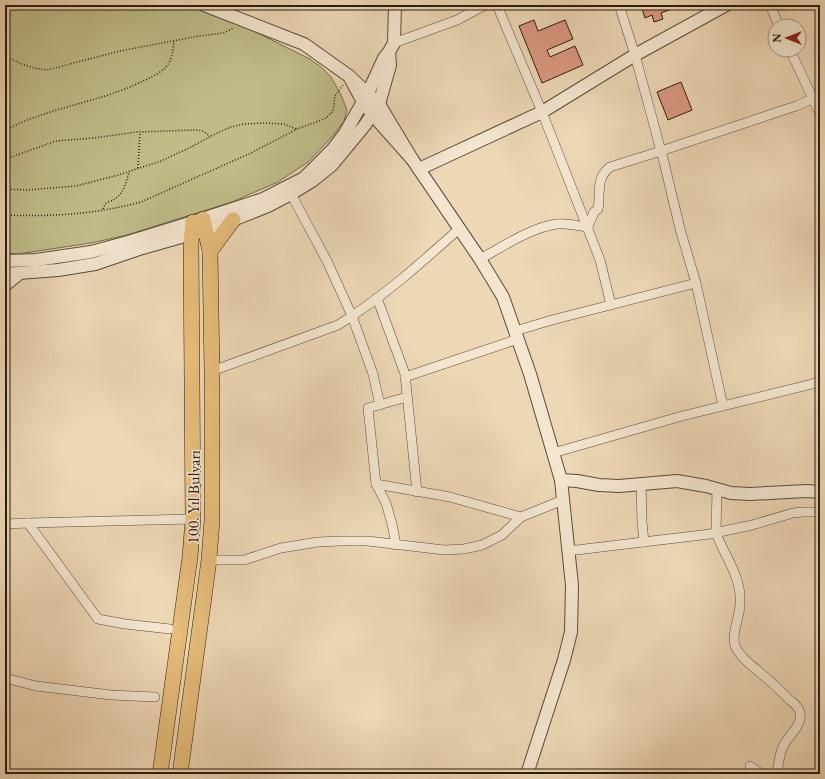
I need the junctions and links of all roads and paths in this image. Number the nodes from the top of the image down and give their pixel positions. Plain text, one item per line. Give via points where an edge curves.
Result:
1 (204, 5) edge
2 (395, 5) edge
3 (485, 5) edge
4 (496, 5) edge
5 (619, 5) edge
6 (726, 5) edge
7 (770, 5) edge
8 (776, 18) edge
9 (241, 20) junction
10 (174, 41) junction
11 (392, 48) junction
12 (635, 55) junction
13 (5, 56) edge
14 (794, 58) edge
15 (349, 76) junction
16 (366, 98) junction
17 (816, 98) edge
18 (379, 104) junction
19 (542, 112) junction
20 (372, 114) junction
21 (820, 114) edge
22 (297, 129) junction
23 (5, 130) edge
24 (140, 132) junction
25 (211, 136) junction
26 (661, 151) junction
27 (412, 158) junction
28 (5, 159) edge
29 (138, 168) junction
30 (419, 170) junction
31 (129, 172) junction
32 (5, 189) edge
33 (291, 194) junction
34 (103, 210) junction
35 (5, 215) edge
36 (233, 220) junction
37 (198, 226) junction
38 (588, 227) junction
39 (460, 228) junction
40 (210, 251) junction
41 (480, 259) junction
42 (5, 261) edge
43 (20, 273) junction
44 (5, 274) edge
45 (696, 283) junction
46 (5, 285) edge
47 (377, 298) junction
48 (611, 305) junction
49 (352, 316) junction
50 (516, 335) junction
51 (212, 371) junction
52 (405, 377) junction
53 (820, 381) edge
54 (407, 397) junction
55 (380, 405) junction
56 (723, 406) junction
57 (553, 453) junction
58 (561, 480) junction
59 (376, 484) junction
60 (641, 484) junction
61 (717, 489) junction
62 (417, 492) junction
63 (820, 492) edge
64 (563, 500) junction
65 (820, 512) edge
66 (521, 517) junction
67 (193, 519) junction
68 (28, 523) junction
69 (5, 524) edge
70 (716, 533) junction
71 (644, 542) junction
72 (396, 545) junction
73 (568, 551) junction
74 (209, 560) junction
75 (170, 629) dead end
76 (5, 678) edge
77 (155, 697) dead end
78 (750, 766) dead end
79 (160, 774) edge
80 (180, 774) edge
81 (527, 774) edge
82 (761, 774) edge
83 (777, 774) edge

1 - 9 street
2 - 11 street
3 - 11 street
4 - 19 street
5 - 12 street
6 - 12 street
7 - 8 street
9 - 10 path via 230,30
9 - 15 street via 304,44
10 - 13 path via 120,51 47,70 28,66
10 - 23 path via 169,62 156,75 109,95 36,117
11 - 16 street via 384,58
11 - 18 street
12 - 19 street
12 - 26 street
14 - 17 street
15 - 16 street
15 - 22 path via 335,96 333,111 326,118
16 - 18 street
16 - 20 street
16 - 37 street via 345,134 304,178 263,199
17 - 21 street
17 - 26 street
18 - 20 street
18 - 27 street
19 - 30 street
19 - 38 street
20 - 27 street
20 - 33 street via 332,165
22 - 25 path via 284,124 244,124
22 - 34 path via 251,153 141,202
24 - 25 path via 196,130 204,131
24 - 28 path via 56,141
24 - 29 path
25 - 29 path via 161,161
26 - 38 street via 610,167 605,171 599,186 598,209 594,212
26 - 45 street
27 - 30 street
29 - 31 path
30 - 39 street
31 - 32 path via 76,186
31 - 34 path via 124,190 104,204
33 - 36 street
33 - 49 street via 327,260
34 - 35 path via 64,215
36 - 37 street
36 - 40 main road
37 - 40 main road, 100. Yıl Bulvarı
37 - 42 street via 90,252 36,260
37 - 43 street via 95,264
37 - 67 main road, 100. Yıl Bulvarı via 191,251
38 - 41 street via 557,224 542,228
38 - 48 street via 600,260
39 - 41 street
39 - 47 street
40 - 51 main road, 100. Yıl Bulvarı
41 - 50 street via 503,298
43 - 44 street
43 - 46 street
45 - 48 street
45 - 56 street
47 - 49 street
47 - 52 street
48 - 50 street via 552,320
49 - 51 street via 338,325
49 - 55 street via 373,374
50 - 52 street
50 - 57 street
51 - 74 main road, 100. Yıl Bulvarı via 212,520
52 - 54 street
53 - 56 street
54 - 55 street
54 - 62 street
55 - 59 street via 368,408
56 - 57 street
57 - 58 street
58 - 60 street via 599,485
58 - 64 street
59 - 62 street
59 - 72 street via 386,503
60 - 61 street via 677,480
60 - 71 street
61 - 63 street via 750,494
61 - 70 street
62 - 66 street via 450,497
64 - 66 street
64 - 73 street
65 - 70 street via 793,513
66 - 72 street via 502,535 482,545 444,550
67 - 68 street
67 - 79 main road, 100. Yıl Bulvarı
68 - 69 street
68 - 75 street via 98,619
70 - 71 street
70 - 83 street via 737,576 739,586 740,605 734,637 736,648 742,657 800,712 797,725 783,747
71 - 73 street
72 - 74 street via 368,541 318,542 281,548 244,560
73 - 81 street via 572,585 571,632
74 - 80 main road, 100. Yıl Bulvarı
76 - 77 street via 36,686 111,695
78 - 82 street

